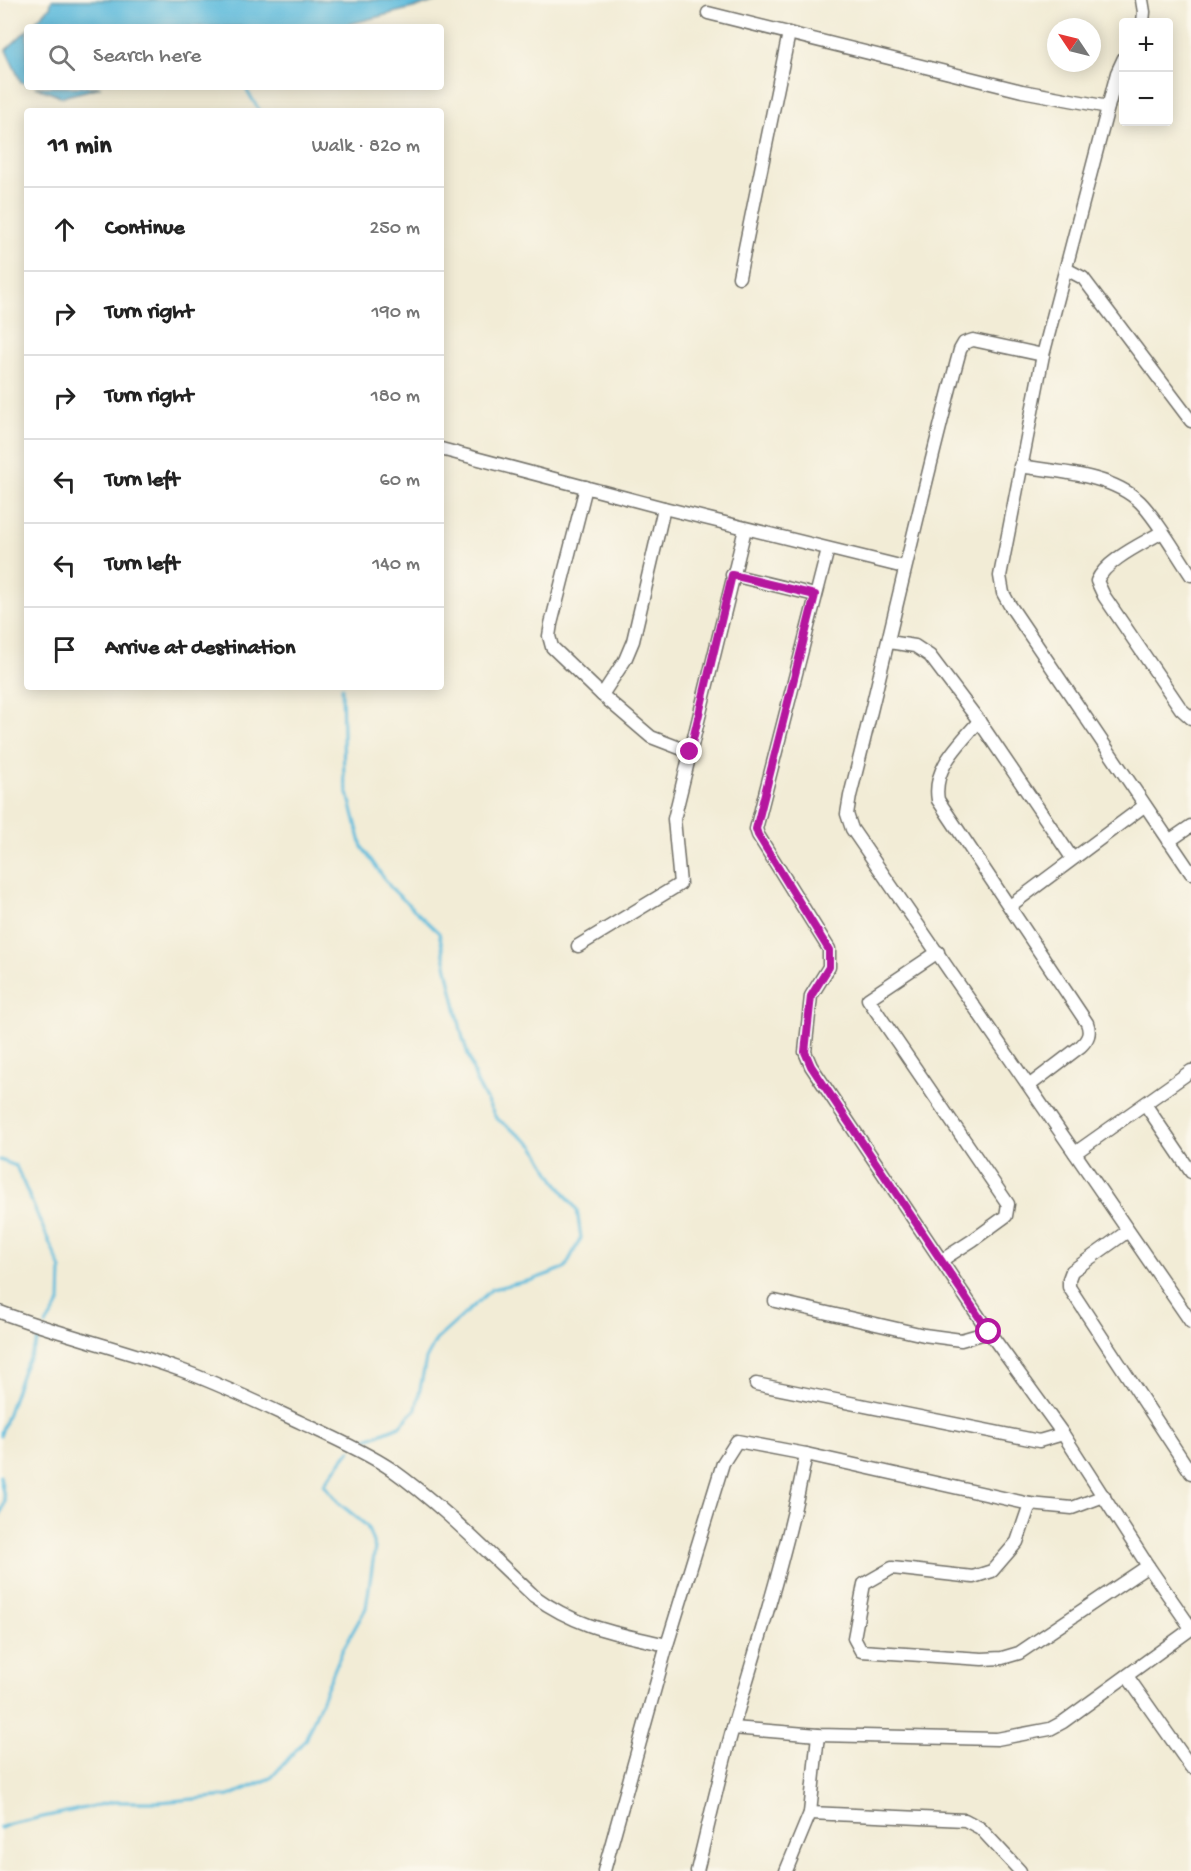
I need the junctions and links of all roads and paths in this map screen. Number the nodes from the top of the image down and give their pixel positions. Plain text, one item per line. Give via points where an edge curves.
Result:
1 (1142, 0) edge
2 (708, 13) dead end
3 (1143, 18) edge
4 (789, 33) junction
5 (1119, 69) edge
6 (1108, 107) junction
7 (1066, 269) junction
8 (739, 277) dead end
9 (1043, 355) junction
10 (1191, 421) edge
11 (444, 450) edge
12 (1020, 466) junction
13 (586, 487) junction
14 (664, 508) junction
15 (745, 529) junction
16 (1161, 532) junction
17 (828, 549) junction
18 (904, 567) junction
19 (1191, 574) edge
20 (732, 575) junction
21 (815, 595) junction
22 (889, 642) junction
23 (602, 695) junction
24 (1191, 718) edge
25 (979, 721) junction
26 (690, 752) junction
27 (1144, 806) junction
28 (1191, 826) edge
29 (1169, 841) junction
30 (1072, 858) junction
31 (1191, 873) edge
32 (1010, 906) junction
33 (578, 946) dead end
34 (938, 952) junction
35 (1191, 1071) edge
36 (1030, 1085) junction
37 (1145, 1104) junction
38 (1075, 1153) junction
39 (1191, 1172) edge
40 (1128, 1231) junction
41 (942, 1260) junction
42 (775, 1301) dead end
43 (0, 1312) edge
44 (1191, 1322) edge
45 (989, 1332) junction
46 (756, 1384) dead end
47 (1063, 1434) junction
48 (806, 1454) junction
49 (1191, 1473) edge
50 (1104, 1496) junction
51 (1030, 1504) junction
52 (1148, 1566) junction
53 (1191, 1628) edge
54 (667, 1645) junction
55 (1127, 1676) junction
56 (733, 1728) junction
57 (818, 1735) junction
58 (1191, 1767) edge
59 (810, 1813) junction
60 (604, 1871) edge
61 (697, 1871) edge
62 (786, 1871) edge
63 (1020, 1871) edge

1 - 3 street
2 - 4 street
4 - 6 street via 1022,91
4 - 8 street
5 - 6 street
6 - 7 street
7 - 9 street
7 - 10 street via 1083,278
9 - 12 street
9 - 18 street via 973,340 962,347
11 - 13 street
12 - 16 street via 1096,479 1119,487 1141,503
12 - 27 street via 1000,576 1003,593
13 - 14 street
13 - 23 street via 549,636 552,647
14 - 15 street
14 - 23 street via 633,641
15 - 17 street
15 - 20 street
16 - 19 street
16 - 24 street via 1109,565 1097,581 1104,597
17 - 18 street
17 - 21 street
18 - 22 street
20 - 21 street
20 - 26 street
21 - 41 street via 756,829 829,950 829,967 811,996 805,1052 808,1059
22 - 25 street via 926,652
22 - 34 street via 847,814 852,829
23 - 26 street via 651,737
25 - 30 street
25 - 32 street via 946,759 936,790 944,810
26 - 33 street via 674,819 680,885
27 - 29 street
27 - 30 street
28 - 29 street
29 - 31 street
30 - 32 street
32 - 36 street via 1089,1029 1081,1047
34 - 36 street
34 - 41 street via 868,999 1008,1204 1006,1216
35 - 37 street
36 - 38 street
37 - 38 street
37 - 39 street
38 - 40 street
40 - 44 street
40 - 49 street via 1072,1271 1069,1287
41 - 45 street
42 - 45 street via 924,1335 961,1340
43 - 54 street via 177,1368 320,1431 386,1466 421,1492 554,1611 577,1622
45 - 47 street
46 - 47 street via 1039,1441
47 - 50 street
48 - 51 street
48 - 54 street via 737,1441 723,1463
48 - 56 street via 784,1553
50 - 51 street via 1072,1508
50 - 52 street
51 - 52 street via 1017,1542 992,1571 973,1577 892,1568 864,1584 854,1638 861,1651 982,1659 1019,1653
52 - 53 street
53 - 55 street
54 - 60 street
55 - 57 street via 1057,1726 1003,1738
55 - 58 street
56 - 57 street
56 - 61 street
57 - 59 street
59 - 62 street
59 - 63 street via 965,1820 980,1828

